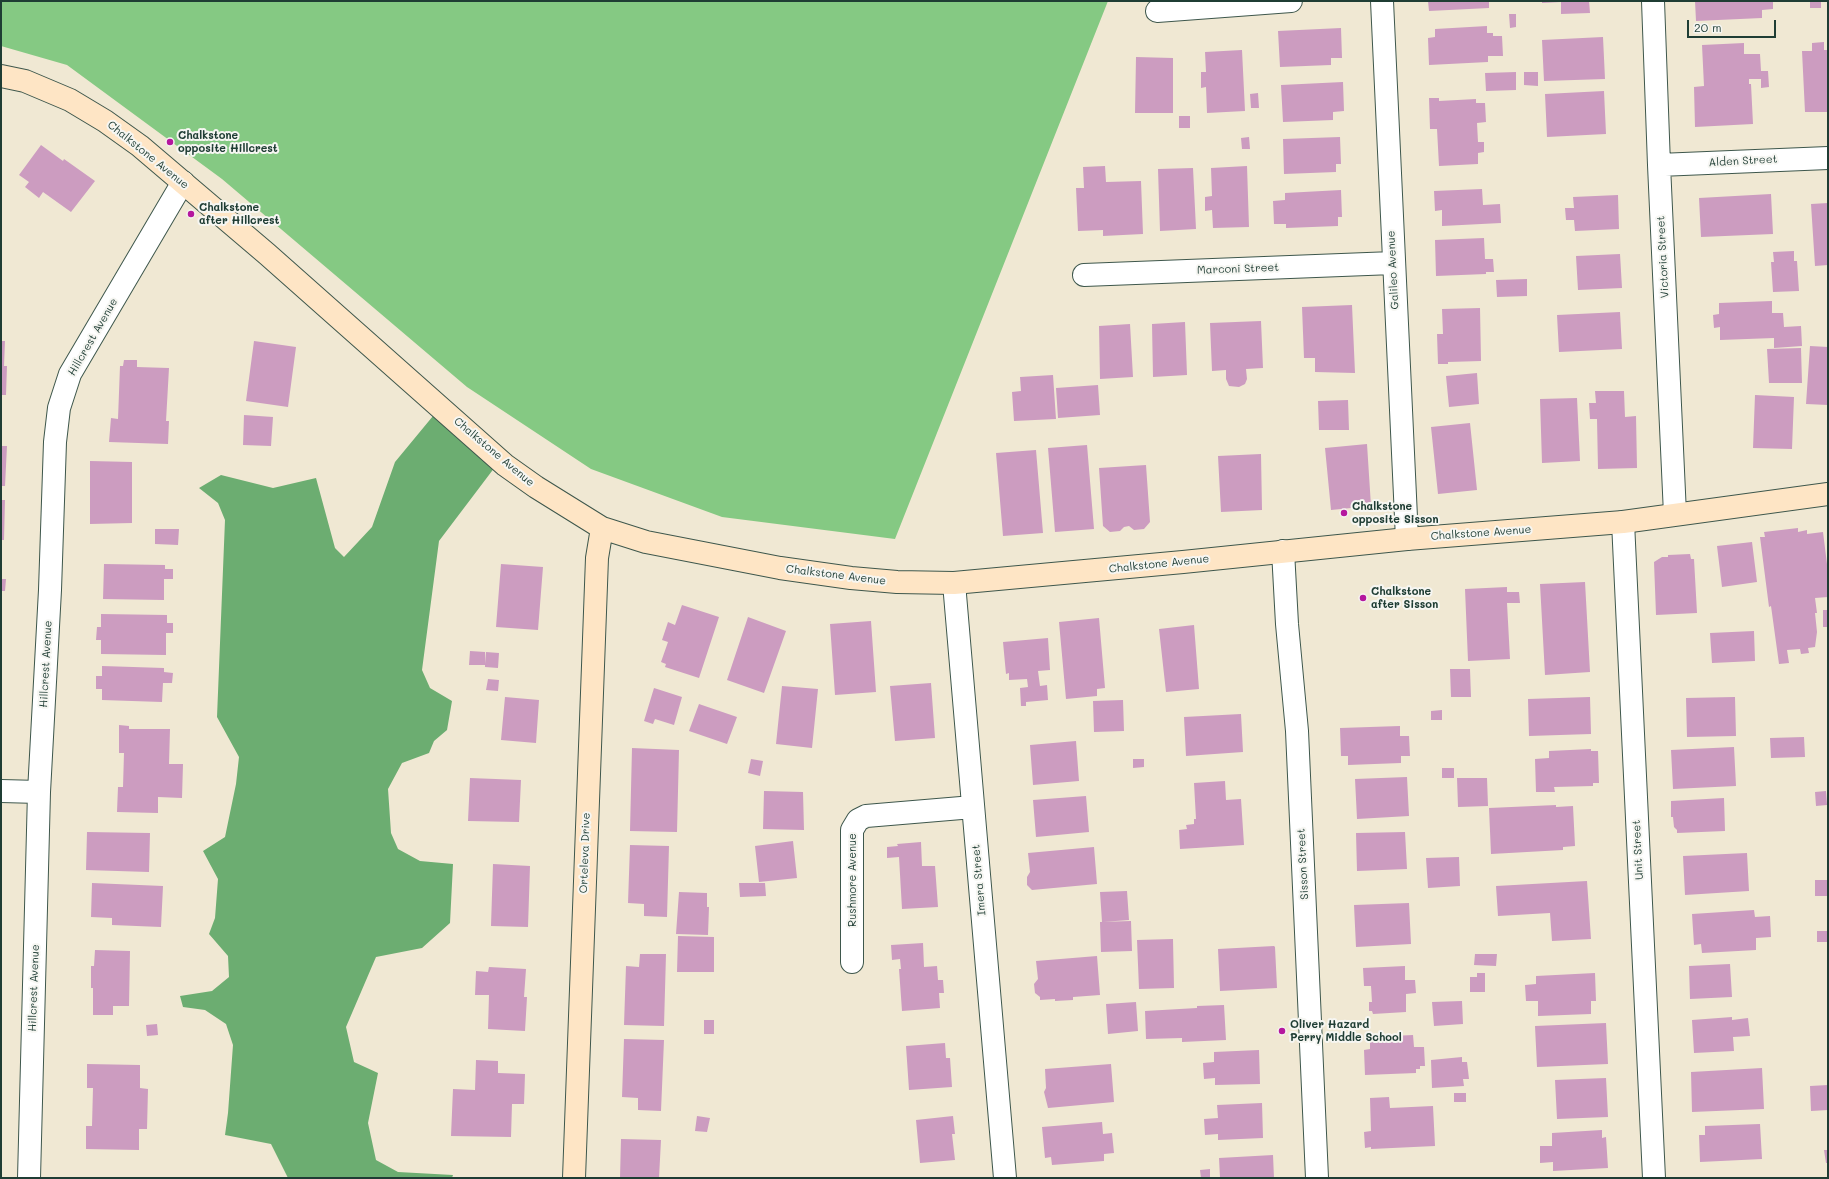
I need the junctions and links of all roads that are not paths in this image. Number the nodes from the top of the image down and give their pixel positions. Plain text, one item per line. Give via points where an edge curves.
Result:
1 (1292, 1) edge
2 (1382, 1) edge
3 (1653, 1) edge
4 (1157, 11) dead end
5 (1, 76) edge
6 (1828, 158) edge
7 (1658, 165) junction
8 (182, 182) junction
9 (1393, 263) junction
10 (1084, 275) dead end
11 (1828, 494) edge
12 (1675, 514) junction
13 (1623, 522) junction
14 (602, 528) junction
15 (1407, 539) junction
16 (1283, 551) junction
17 (954, 583) junction
18 (1, 791) edge
19 (39, 792) junction
20 (973, 807) junction
21 (852, 962) dead end
22 (29, 1178) edge
23 (574, 1178) edge
24 (1005, 1178) edge
25 (1317, 1178) edge
26 (1654, 1178) edge

1 - 4 street
2 - 9 street, Galileo Avenue
3 - 7 street, Victoria Street
5 - 8 main road, Chalkstone Avenue via 25,81 70,100 140,146
6 - 7 street, Alden Street
7 - 12 street, Victoria Street
8 - 14 main road, Chalkstone Avenue via 505,464 536,487
8 - 19 street, Hillcrest Avenue via 70,374 59,408 55,442
9 - 10 street, Marconi Street
9 - 15 street, Galileo Avenue
11 - 12 main road, Chalkstone Avenue
12 - 13 main road, Chalkstone Avenue
13 - 15 main road, Chalkstone Avenue
13 - 26 street, Unit Street
14 - 17 main road, Chalkstone Avenue via 646,542 780,568 890,582
14 - 23 main road, Orteleva Drive via 596,574
15 - 16 main road, Chalkstone Avenue
16 - 17 main road, Chalkstone Avenue
16 - 25 street, Sisson Street via 1297,731
17 - 20 street, Imera Street
18 - 19 street
19 - 22 street, Hillcrest Avenue
20 - 21 street, Rushmore Avenue via 866,816 858,820 852,830
20 - 24 street, Imera Street

